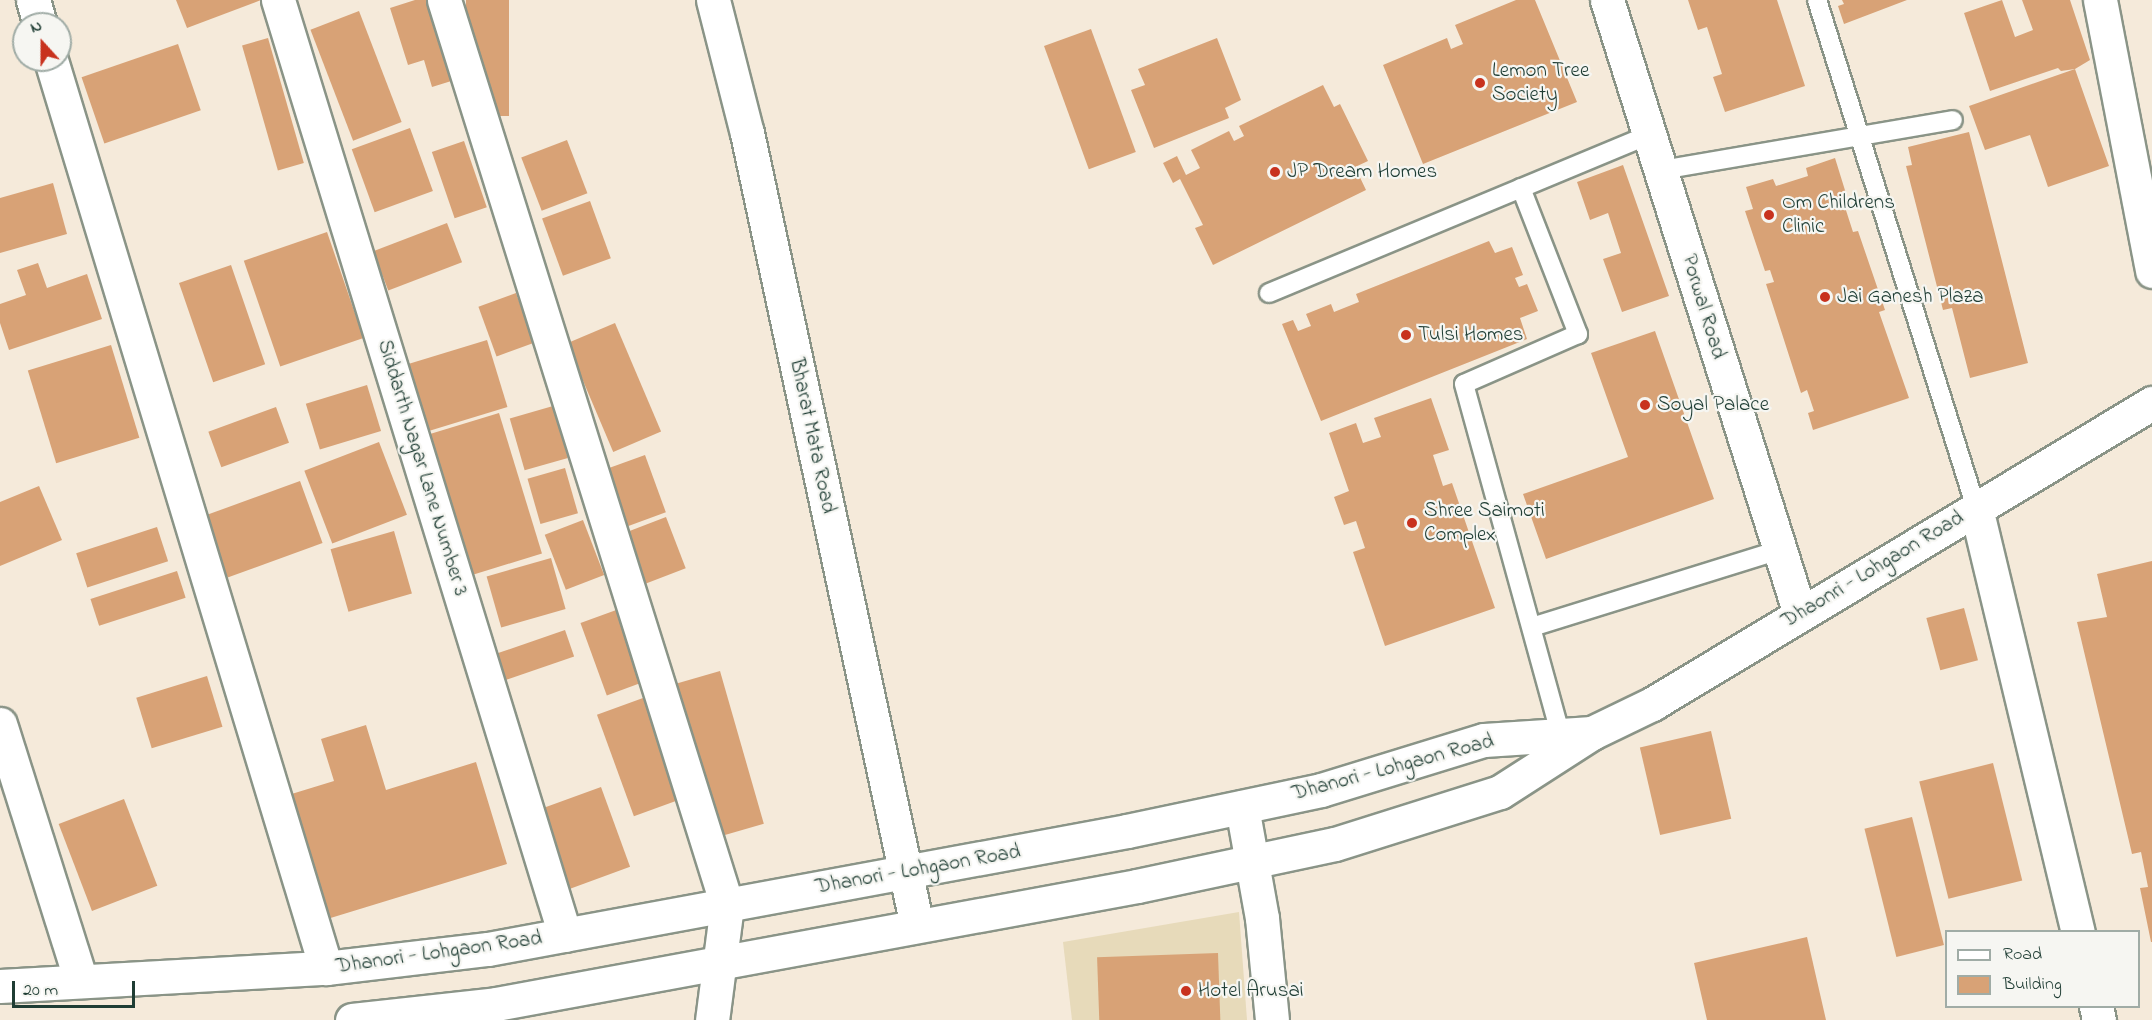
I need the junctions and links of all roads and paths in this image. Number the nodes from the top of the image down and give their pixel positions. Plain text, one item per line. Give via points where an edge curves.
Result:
1 (278, 0) edge
2 (444, 0) edge
3 (713, 0) edge
4 (1607, 0) edge
5 (1817, 0) edge
6 (2100, 0) edge
7 (55, 72) edge
8 (1953, 120) dead end
9 (1649, 135) junction
10 (1861, 135) junction
11 (1661, 170) junction
12 (1521, 188) junction
13 (2152, 271) edge
14 (1269, 293) dead end
15 (2152, 403) edge
16 (1976, 508) junction
17 (1779, 550) junction
18 (1800, 614) junction
19 (1532, 627) junction
20 (0, 724) edge
21 (1576, 733) junction
22 (1242, 807) junction
23 (1252, 861) junction
24 (906, 872) junction
25 (727, 905) junction
26 (917, 926) junction
27 (2078, 930) edge
28 (565, 935) junction
29 (722, 962) junction
30 (326, 968) junction
31 (81, 981) junction
32 (0, 986) edge
33 (352, 1020) edge
34 (712, 1020) edge
35 (1272, 1020) edge

1 - 28 street, Siddarth Nagar Lane Number 3
2 - 25 street
3 - 24 street, Bharat Mata Road via 747,133
4 - 9 street, Porwal Road
5 - 10 lane
6 - 13 street
7 - 30 street
8 - 10 lane
9 - 11 street, Porwal Road
9 - 12 lane
10 - 11 lane
10 - 16 lane
11 - 17 street, Porwal Road
12 - 14 lane
12 - 19 lane via 1578,334 1464,384
15 - 16 street, Dhaonri - Lohgaon Road
16 - 18 street, Dhaonri - Lohgaon Road
16 - 27 street
17 - 18 street, Porwal Road
17 - 19 lane
18 - 21 street, Dhaonri - Lohgaon Road via 1652,704
19 - 21 lane
20 - 31 street
21 - 22 street, Dhanori - Lohgaon Road via 1484,740 1321,790
21 - 23 street via 1500,792 1335,844
22 - 23 street
22 - 24 street, Dhanori - Lohgaon Road
23 - 26 street
23 - 35 street
24 - 25 street, Dhanori - Lohgaon Road
24 - 26 street, Bharat Mata Road
25 - 28 street, Dhanori - Lohgaon Road
25 - 29 street
26 - 29 street
28 - 30 street, Dhanori - Lohgaon Road via 489,949
29 - 33 street via 496,1004
29 - 34 street
30 - 31 street, Dhanori - Lohgaon Road
31 - 32 street, Dhanori - Lohgaon Road

